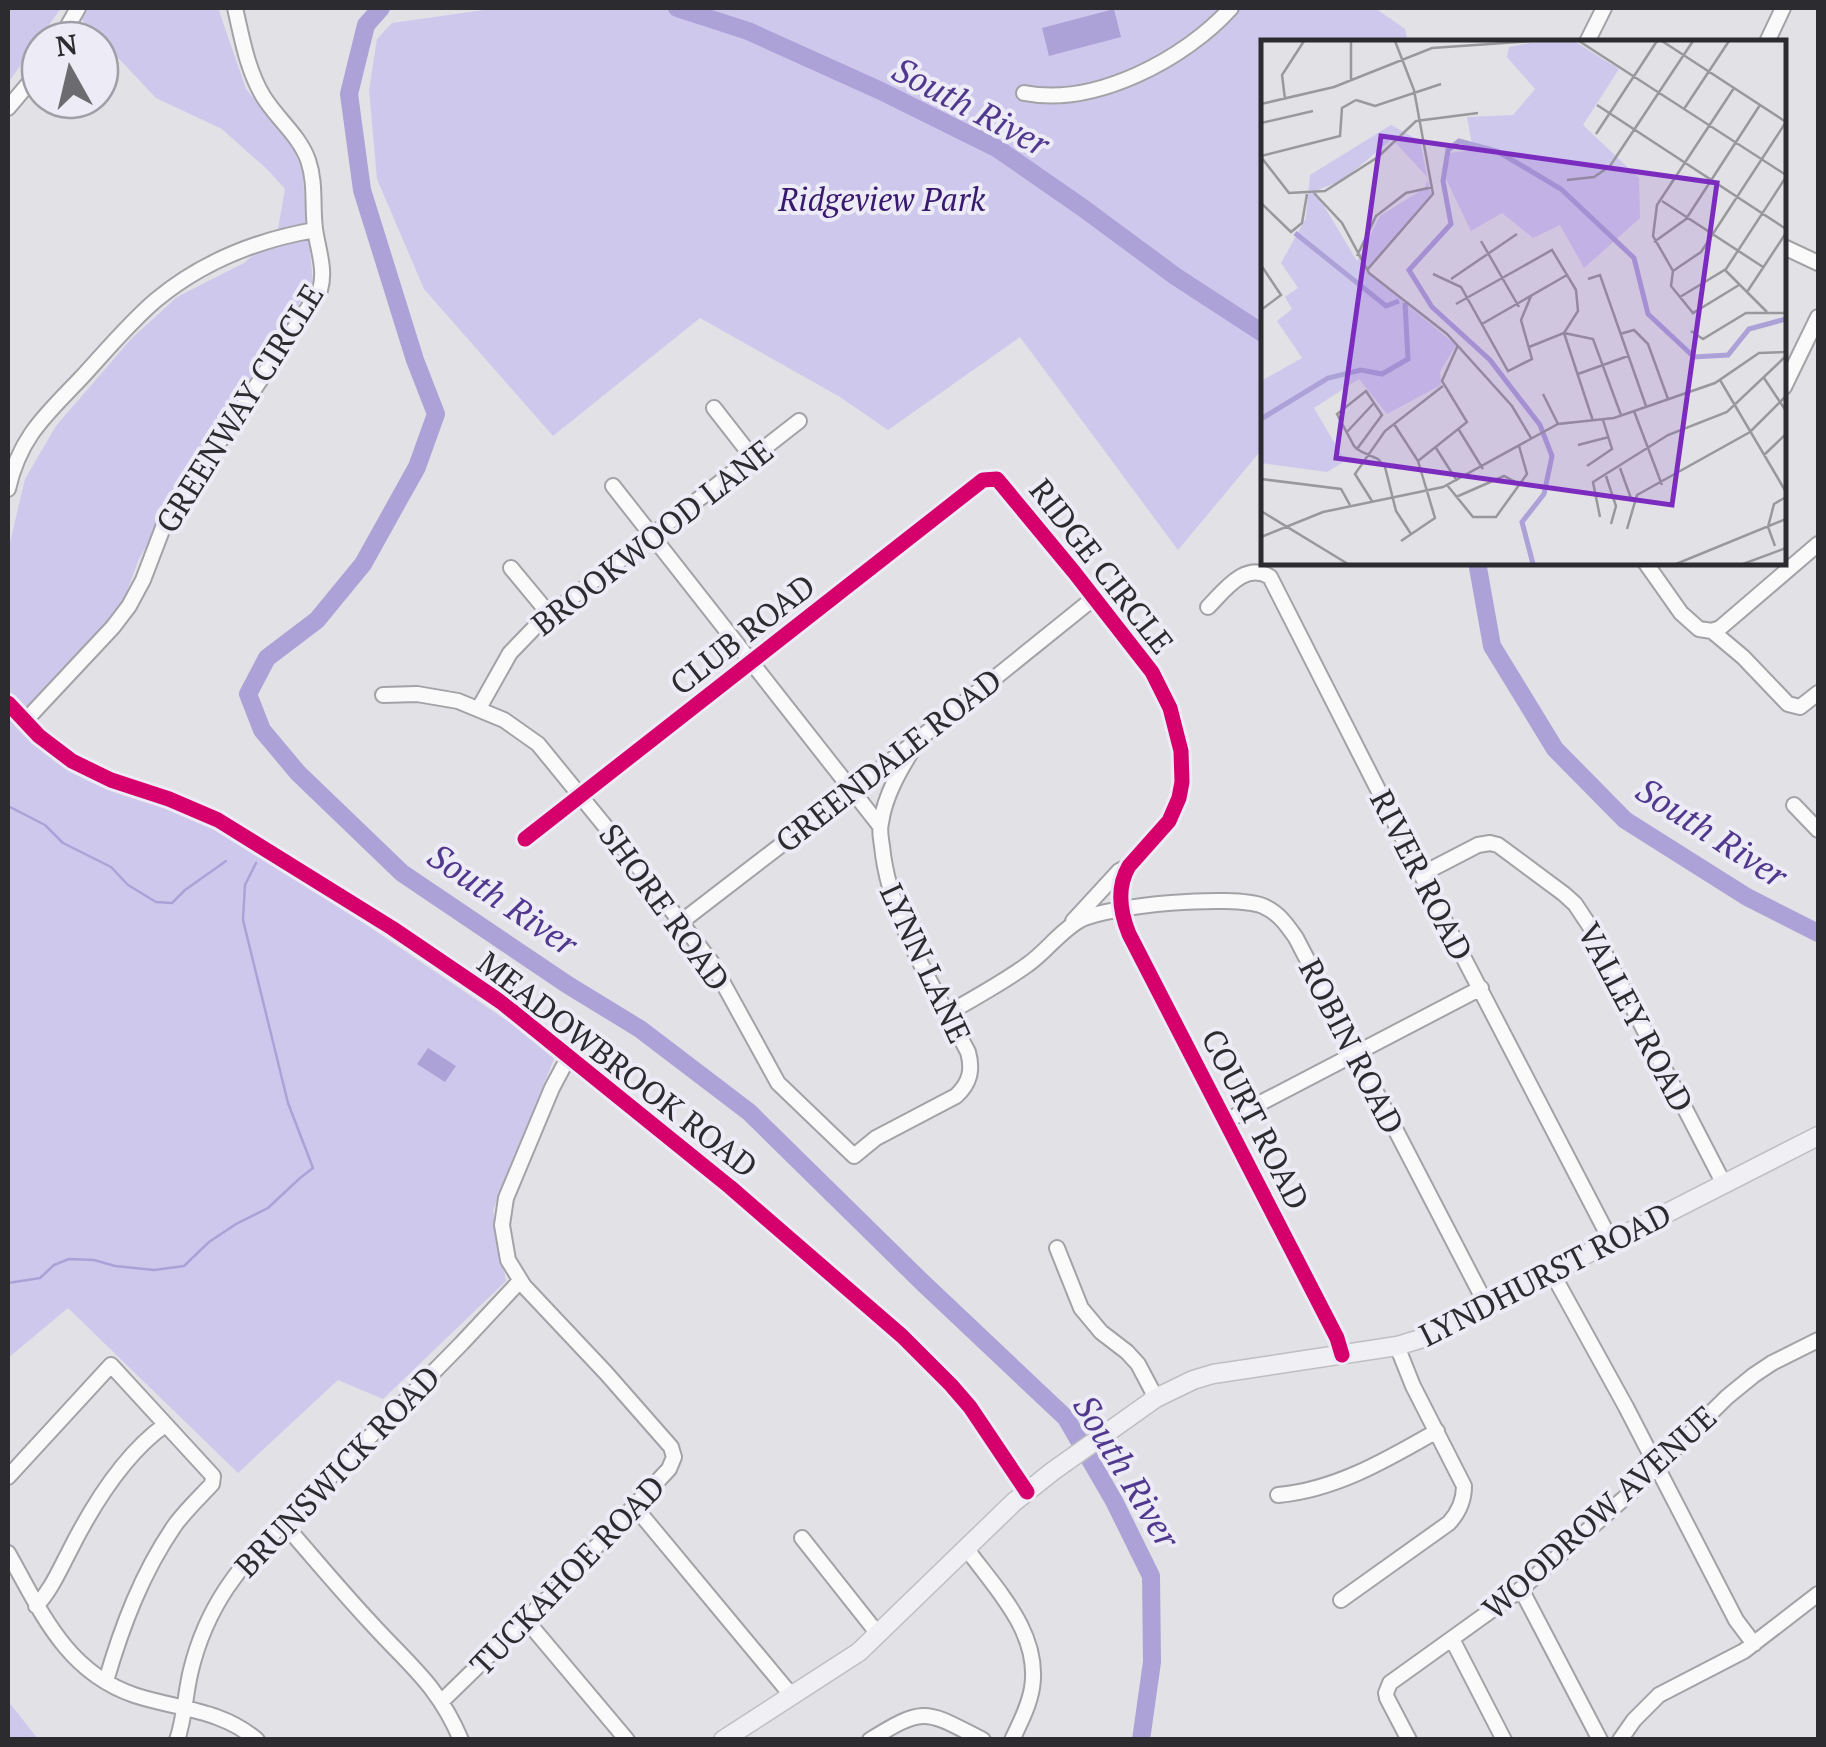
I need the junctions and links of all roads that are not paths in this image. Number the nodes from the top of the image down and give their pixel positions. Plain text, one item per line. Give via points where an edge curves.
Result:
1 (235, 8) edge
2 (1231, 8) edge
3 (1604, 8) edge
4 (1783, 8) edge
5 (1588, 40) edge
6 (1768, 40) edge
7 (1024, 93) dead end
8 (315, 230) junction
9 (1786, 248) edge
10 (1818, 262) edge
11 (1818, 317) edge
12 (1786, 383) edge
13 (714, 408) dead end
14 (798, 421) dead end
15 (752, 458) junction
16 (994, 478) joint
17 (613, 486) dead end
18 (8, 489) edge
19 (652, 536) junction
20 (1818, 544) edge
21 (1647, 565) edge
22 (511, 568) dead end
23 (1094, 598) junction
24 (1208, 607) dead end
25 (550, 615) junction
26 (1712, 631) junction
27 (751, 662) junction
28 (1818, 693) edge
29 (383, 696) dead end
30 (8, 703) edge
31 (479, 708) junction
32 (24, 721) junction
33 (918, 739) junction
34 (852, 791) junction
35 (581, 795) junction
36 (1794, 805) dead end
37 (880, 826) junction
38 (1818, 830) edge
39 (525, 839) dead end
40 (1126, 870) junction
41 (1422, 874) junction
42 (1147, 905) junction
43 (1122, 908) junction
44 (1084, 918) junction
45 (681, 922) junction
46 (1068, 928) junction
47 (1130, 936) junction
48 (1480, 988) junction
49 (948, 1014) junction
50 (1354, 1053) junction
51 (569, 1056) junction
52 (1226, 1120) junction
53 (1818, 1136) edge
54 (854, 1156) joint
55 (1724, 1184) junction
56 (1611, 1241) junction
57 (1057, 1248) dead end
58 (1551, 1272) junction
59 (520, 1282) junction
60 (1486, 1306) junction
61 (1818, 1340) edge
62 (1397, 1346) junction
63 (1342, 1356) junction
64 (1156, 1398) junction
65 (165, 1425) junction
66 (1437, 1431) junction
67 (1656, 1468) junction
68 (8, 1477) edge
69 (1026, 1492) junction
70 (1278, 1496) dead end
71 (634, 1506) junction
72 (284, 1524) junction
73 (802, 1538) dead end
74 (966, 1548) junction
75 (8, 1553) edge
76 (1521, 1589) junction
77 (1818, 1594) edge
78 (1341, 1600) dead end
79 (36, 1606) junction
80 (526, 1620) junction
81 (878, 1634) junction
82 (1452, 1639) junction
83 (1754, 1644) junction
84 (106, 1682) junction
85 (792, 1696) junction
86 (442, 1701) junction
87 (185, 1708) junction
88 (177, 1740) edge
89 (256, 1740) edge
90 (460, 1740) edge
91 (627, 1740) edge
92 (723, 1740) edge
93 (870, 1740) edge
94 (983, 1740) edge
95 (1012, 1740) edge
96 (1409, 1740) edge
97 (1504, 1740) edge
98 (1600, 1740) edge
99 (1620, 1740) edge

1 - 8 street via 256,82 307,156
2 - 7 street via 1185,49 1128,78 1074,93
3 - 5 street
4 - 6 street
8 - 18 street, GREENWAY CIRCLE via 228,256 156,300 36,426
8 - 32 street, GREENWAY CIRCLE via 323,272 317,296 164,525 128,606
9 - 10 street
11 - 12 street
13 - 15 street
14 - 15 street, BROOKWOOD LANE
15 - 19 street, BROOKWOOD LANE
16 - 23 street, RIDGE CIRCLE
16 - 27 street, CLUB ROAD via 983,480
17 - 19 street
19 - 25 street, BROOKWOOD LANE
19 - 27 street
20 - 26 street
21 - 26 street via 1681,613
22 - 25 street
23 - 33 street, GREENDALE ROAD
23 - 40 street, RIDGE CIRCLE via 1152,672 1181,751 1173,814
24 - 41 street, RIVER ROAD via 1242,575 1270,577
25 - 31 street, BROOKWOOD LANE via 510,653
26 - 28 street via 1788,704 1806,705
27 - 34 street
27 - 35 street, CLUB ROAD
29 - 31 street, SHORE ROAD via 417,694
30 - 32 street, MEADOWBROOK ROAD
31 - 35 street, SHORE ROAD via 538,744
32 - 51 street, MEADOWBROOK ROAD via 89,770 194,808 277,856 464,976
33 - 34 street, GREENDALE ROAD
33 - 37 street, LYNN LANE
34 - 37 street
34 - 45 street, GREENDALE ROAD
35 - 39 street, CLUB ROAD
35 - 45 street, SHORE ROAD
36 - 38 street
37 - 49 street, LYNN LANE via 892,898
40 - 42 street via 1133,893
40 - 43 street
40 - 46 street, RIDGE CIRCLE
41 - 48 street, RIVER ROAD
41 - 55 street, VALLEY ROAD via 1490,843 1575,904
42 - 43 street, ROBIN ROAD
42 - 47 street via 1134,916
42 - 50 street, ROBIN ROAD via 1248,902 1274,912 1296,938
43 - 44 street, RIDGE CIRCLE
43 - 47 street, COURT ROAD
44 - 46 street, RIDGE CIRCLE
44 - 47 street via 1108,921
45 - 54 street, SHORE ROAD via 727,987 778,1083
46 - 49 street, RIDGE CIRCLE via 1029,964
47 - 52 street, COURT ROAD
48 - 50 street
48 - 56 street, RIVER ROAD
49 - 54 street, LYNN LANE via 970,1058 966,1084
50 - 52 street
50 - 60 street, ROBIN ROAD
51 - 59 street via 506,1198 504,1247
51 - 69 street, MEADOWBROOK ROAD via 928,1360 970,1407
52 - 63 street, COURT ROAD
53 - 55 main road, LYNDHURST ROAD
55 - 56 main road, LYNDHURST ROAD
56 - 58 main road, LYNDHURST ROAD
57 - 64 street via 1081,1308 1138,1364
58 - 60 main road, LYNDHURST ROAD
58 - 67 street
59 - 71 street, TUCKAHOE ROAD via 674,1452 672,1464
59 - 72 street, BRUNSWICK ROAD
60 - 62 main road, LYNDHURST ROAD
61 - 67 street, WOODROW AVENUE via 1736,1388
62 - 63 main road, LYNDHURST ROAD
62 - 66 street
63 - 64 main road, LYNDHURST ROAD via 1213,1374
64 - 69 main road, LYNDHURST ROAD
65 - 68 street via 111,1365
65 - 79 street via 107,1488
65 - 84 street via 213,1481 149,1570 122,1626
66 - 70 street via 1329,1486
66 - 78 street via 1464,1486 1462,1506
67 - 76 street, WOODROW AVENUE
67 - 83 street
69 - 74 main road, LYNDHURST ROAD
71 - 80 street, TUCKAHOE ROAD
71 - 85 street
72 - 86 street
72 - 87 street, BRUNSWICK ROAD via 242,1564 218,1600 198,1643
73 - 81 street
74 - 81 main road, LYNDHURST ROAD
74 - 95 street via 1029,1646 1033,1686
75 - 79 street
76 - 82 street, WOODROW AVENUE
76 - 98 street
77 - 83 street
79 - 84 street via 64,1645
80 - 86 street, TUCKAHOE ROAD
80 - 91 street
81 - 85 main road, LYNDHURST ROAD
82 - 96 street, WOODROW AVENUE via 1386,1692
82 - 97 street
83 - 99 street via 1659,1695
84 - 87 street
85 - 92 main road, LYNDHURST ROAD
86 - 90 street
87 - 88 street, BRUNSWICK ROAD
87 - 89 street via 226,1720
93 - 94 street via 920,1715

